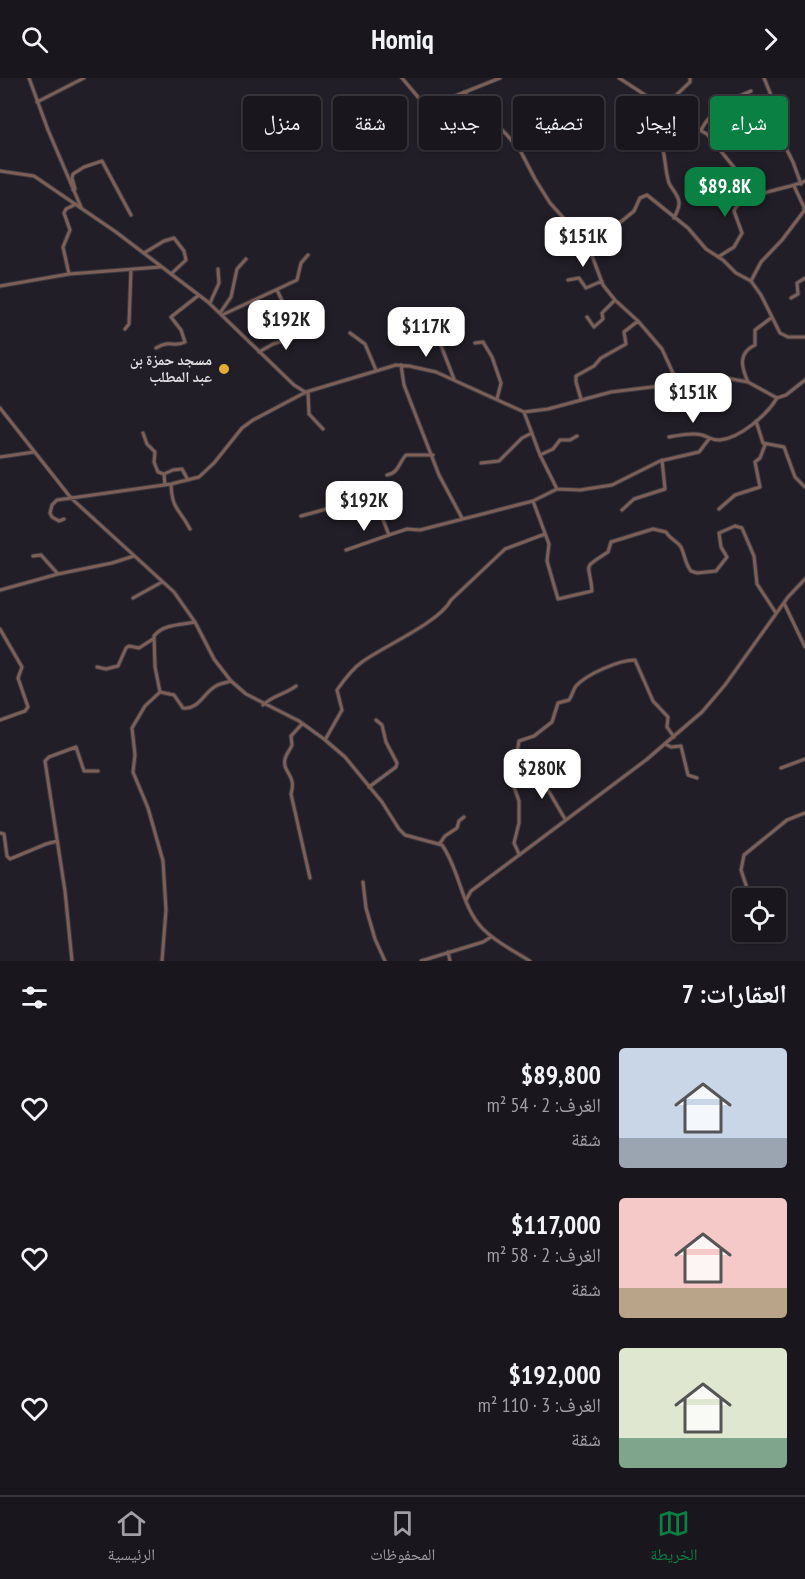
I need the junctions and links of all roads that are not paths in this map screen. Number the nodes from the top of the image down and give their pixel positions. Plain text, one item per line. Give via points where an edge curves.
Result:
1 (29, 78) edge
2 (84, 78) edge
3 (402, 78) edge
4 (500, 78) edge
5 (619, 78) edge
6 (690, 78) edge
7 (764, 78) edge
8 (752, 91) dead end
9 (464, 92) junction
10 (647, 96) edge
11 (675, 96) edge
12 (38, 102) junction
13 (698, 128) edge
14 (701, 130) junction
15 (664, 150) edge
16 (0, 171) edge
17 (803, 182) edge
18 (794, 186) junction
19 (73, 190) junction
20 (753, 197) junction
21 (76, 204) junction
22 (82, 208) junction
23 (131, 215) dead end
24 (674, 218) junction
25 (590, 248) junction
26 (144, 253) junction
27 (308, 255) dead end
28 (718, 258) junction
29 (246, 259) dead end
30 (162, 267) junction
31 (131, 268) junction
32 (218, 269) dead end
33 (69, 274) junction
34 (171, 274) junction
35 (805, 278) edge
36 (568, 280) dead end
37 (602, 281) junction
38 (751, 281) junction
39 (0, 286) edge
40 (277, 290) junction
41 (199, 295) junction
42 (791, 297) dead end
43 (615, 300) junction
44 (210, 303) junction
45 (221, 314) junction
46 (587, 317) dead end
47 (771, 318) junction
48 (638, 321) junction
49 (434, 325) dead end
50 (312, 327) dead end
51 (125, 329) dead end
52 (350, 333) dead end
53 (305, 334) dead end
54 (805, 337) edge
55 (476, 344) dead end
56 (156, 348) dead end
57 (259, 352) junction
58 (401, 365) junction
59 (376, 370) junction
60 (454, 380) junction
61 (805, 380) edge
62 (748, 382) junction
63 (678, 384) junction
64 (307, 392) junction
65 (777, 398) junction
66 (497, 399) junction
67 (581, 399) junction
68 (0, 408) edge
69 (524, 412) junction
70 (756, 421) junction
71 (323, 429) dead end
72 (143, 433) dead end
73 (532, 433) junction
74 (577, 436) dead end
75 (669, 437) dead end
76 (708, 439) junction
77 (765, 445) junction
78 (34, 452) junction
79 (433, 455) junction
80 (540, 455) junction
81 (0, 457) edge
82 (662, 460) junction
83 (481, 463) dead end
84 (164, 474) junction
85 (387, 474) dead end
86 (188, 480) junction
87 (171, 484) junction
88 (165, 485) junction
89 (805, 488) edge
90 (557, 489) junction
91 (71, 498) junction
92 (533, 501) junction
93 (719, 509) dead end
94 (622, 510) dead end
95 (301, 516) dead end
96 (64, 519) dead end
97 (463, 519) junction
98 (190, 529) dead end
99 (545, 534) junction
100 (389, 535) junction
101 (346, 550) dead end
102 (33, 556) dead end
103 (134, 556) junction
104 (58, 573) junction
105 (805, 579) edge
106 (162, 582) junction
107 (0, 590) edge
108 (133, 598) dead end
109 (784, 603) junction
110 (776, 613) junction
111 (195, 622) junction
112 (0, 629) edge
113 (153, 639) junction
114 (805, 647) edge
115 (97, 668) dead end
116 (231, 681) junction
117 (296, 686) dead end
118 (160, 692) junction
119 (263, 705) junction
120 (0, 720) edge
121 (376, 720) dead end
122 (302, 724) junction
123 (674, 737) junction
124 (325, 740) junction
125 (665, 744) junction
126 (805, 759) edge
127 (781, 768) dead end
128 (98, 771) dead end
129 (697, 778) dead end
130 (514, 785) junction
131 (369, 786) junction
132 (805, 813) edge
133 (464, 817) dead end
134 (566, 819) junction
135 (0, 833) edge
136 (57, 842) junction
137 (440, 843) junction
138 (519, 854) junction
139 (310, 878) dead end
140 (363, 882) dead end
141 (747, 888) edge
142 (462, 890) junction
143 (471, 891) junction
144 (466, 900) junction
145 (491, 937) junction
146 (448, 952) junction
147 (72, 961) edge
148 (162, 961) edge
149 (385, 961) edge
150 (421, 961) edge
151 (450, 961) edge
152 (530, 961) edge

1 - 12 street
2 - 12 street
3 - 9 street via 427,106
4 - 9 street
5 - 10 street
6 - 11 street
7 - 17 street via 775,105 774,124
8 - 14 street via 713,113
9 - 25 street via 521,152 545,196
12 - 19 street
13 - 14 street
14 - 20 street via 737,171
15 - 24 street via 669,183 680,205
16 - 21 street via 34,176
17 - 18 street
18 - 20 street
18 - 38 street via 804,211 761,262
19 - 22 street
19 - 23 street via 74,172 102,161
20 - 28 street via 734,208 742,232 734,247
21 - 22 street
21 - 33 street via 64,213 70,230 63,247
22 - 26 street
24 - 25 street via 643,196 634,211
24 - 28 street
25 - 37 street
26 - 30 street
26 - 34 street via 174,238 186,260
27 - 40 street via 301,263 297,280
28 - 38 street
29 - 45 street via 237,269 231,297
30 - 31 street
30 - 34 street
31 - 33 street
31 - 51 street via 129,324
32 - 44 street via 219,283
33 - 39 street
34 - 41 street
35 - 42 street via 797,283 798,294
36 - 37 street via 579,278 586,288
37 - 43 street
38 - 47 street
40 - 45 street
40 - 50 street via 296,330
41 - 44 street
41 - 56 street via 171,317 185,342 168,342
43 - 46 street via 594,327
43 - 48 street
44 - 45 street
45 - 57 street
47 - 54 street via 784,336
47 - 62 street via 755,330 756,343 743,354
48 - 63 street via 662,349
48 - 67 street via 624,332 626,345 576,376
49 - 60 street
52 - 59 street via 365,344
53 - 57 street
55 - 66 street via 483,342 492,357 501,383
57 - 64 street via 294,386
58 - 59 street
58 - 60 street
58 - 79 street via 404,385
59 - 64 street
60 - 66 street
61 - 65 street
62 - 63 street via 726,378
62 - 65 street
63 - 67 street
64 - 71 street via 309,414
64 - 86 street via 247,423 208,470
65 - 70 street
66 - 69 street
67 - 69 street
68 - 78 street
69 - 73 street
70 - 76 street via 733,437
70 - 77 street
72 - 84 street via 155,452 157,470
73 - 80 street
73 - 83 street via 499,461
74 - 80 street via 560,440
75 - 76 street via 702,435
76 - 82 street via 699,452
77 - 89 street via 784,447 795,477
77 - 93 street via 755,462 760,487 735,495
78 - 81 street
78 - 91 street
79 - 85 street via 406,455 398,469
79 - 97 street
80 - 90 street
82 - 90 street via 612,485
82 - 94 street via 664,489 634,499
84 - 86 street via 182,469
84 - 88 street
86 - 87 street
87 - 88 street
87 - 98 street via 174,505
88 - 91 street
90 - 92 street
91 - 96 street via 57,500 50,509 51,517
91 - 103 street
92 - 97 street
92 - 99 street
95 - 100 street via 370,497
97 - 100 street
99 - 110 street via 549,544 547,561 560,600 592,591 590,562 608,552 613,541 662,530 680,546 691,571 712,572 727,559 719,533 739,526 754,556 757,584
99 - 124 street via 505,549 444,610 360,663 337,690 342,710
100 - 101 street
102 - 104 street via 41,555
103 - 104 street
103 - 106 street
104 - 107 street
105 - 109 street
106 - 108 street
106 - 111 street
109 - 110 street
109 - 114 street
110 - 123 street via 725,685
111 - 113 street via 158,631
111 - 116 street via 214,659
112 - 120 street via 22,667 18,678 28,707
113 - 115 street via 141,647 126,648 118,666
113 - 118 street
116 - 118 street via 216,686 189,709 183,708 171,694
116 - 119 street
117 - 119 street
118 - 148 street via 133,724 132,772 161,851 166,910
119 - 122 street
121 - 131 street via 382,725 397,763
122 - 124 street
122 - 139 street via 291,736 285,763 294,783 291,794
123 - 125 street
123 - 130 street via 667,727 668,717 656,706 637,662 630,660 610,666 585,679 569,700 558,703 552,722 534,736 519,741 518,754 508,767
124 - 131 street
125 - 129 street via 681,746 688,775
125 - 134 street
126 - 127 street
128 - 136 street via 84,771 76,747 45,761
130 - 134 street via 548,790
130 - 138 street via 519,801 514,843
131 - 137 street via 405,835
132 - 141 street via 787,820 744,855 741,870
133 - 137 street
134 - 138 street
135 - 136 street via 4,834 10,859
136 - 147 street
137 - 142 street
138 - 143 street
140 - 149 street via 366,908
142 - 143 street
142 - 144 street
143 - 144 street
144 - 145 street via 475,919
145 - 146 street
145 - 152 street
146 - 150 street
146 - 151 street

